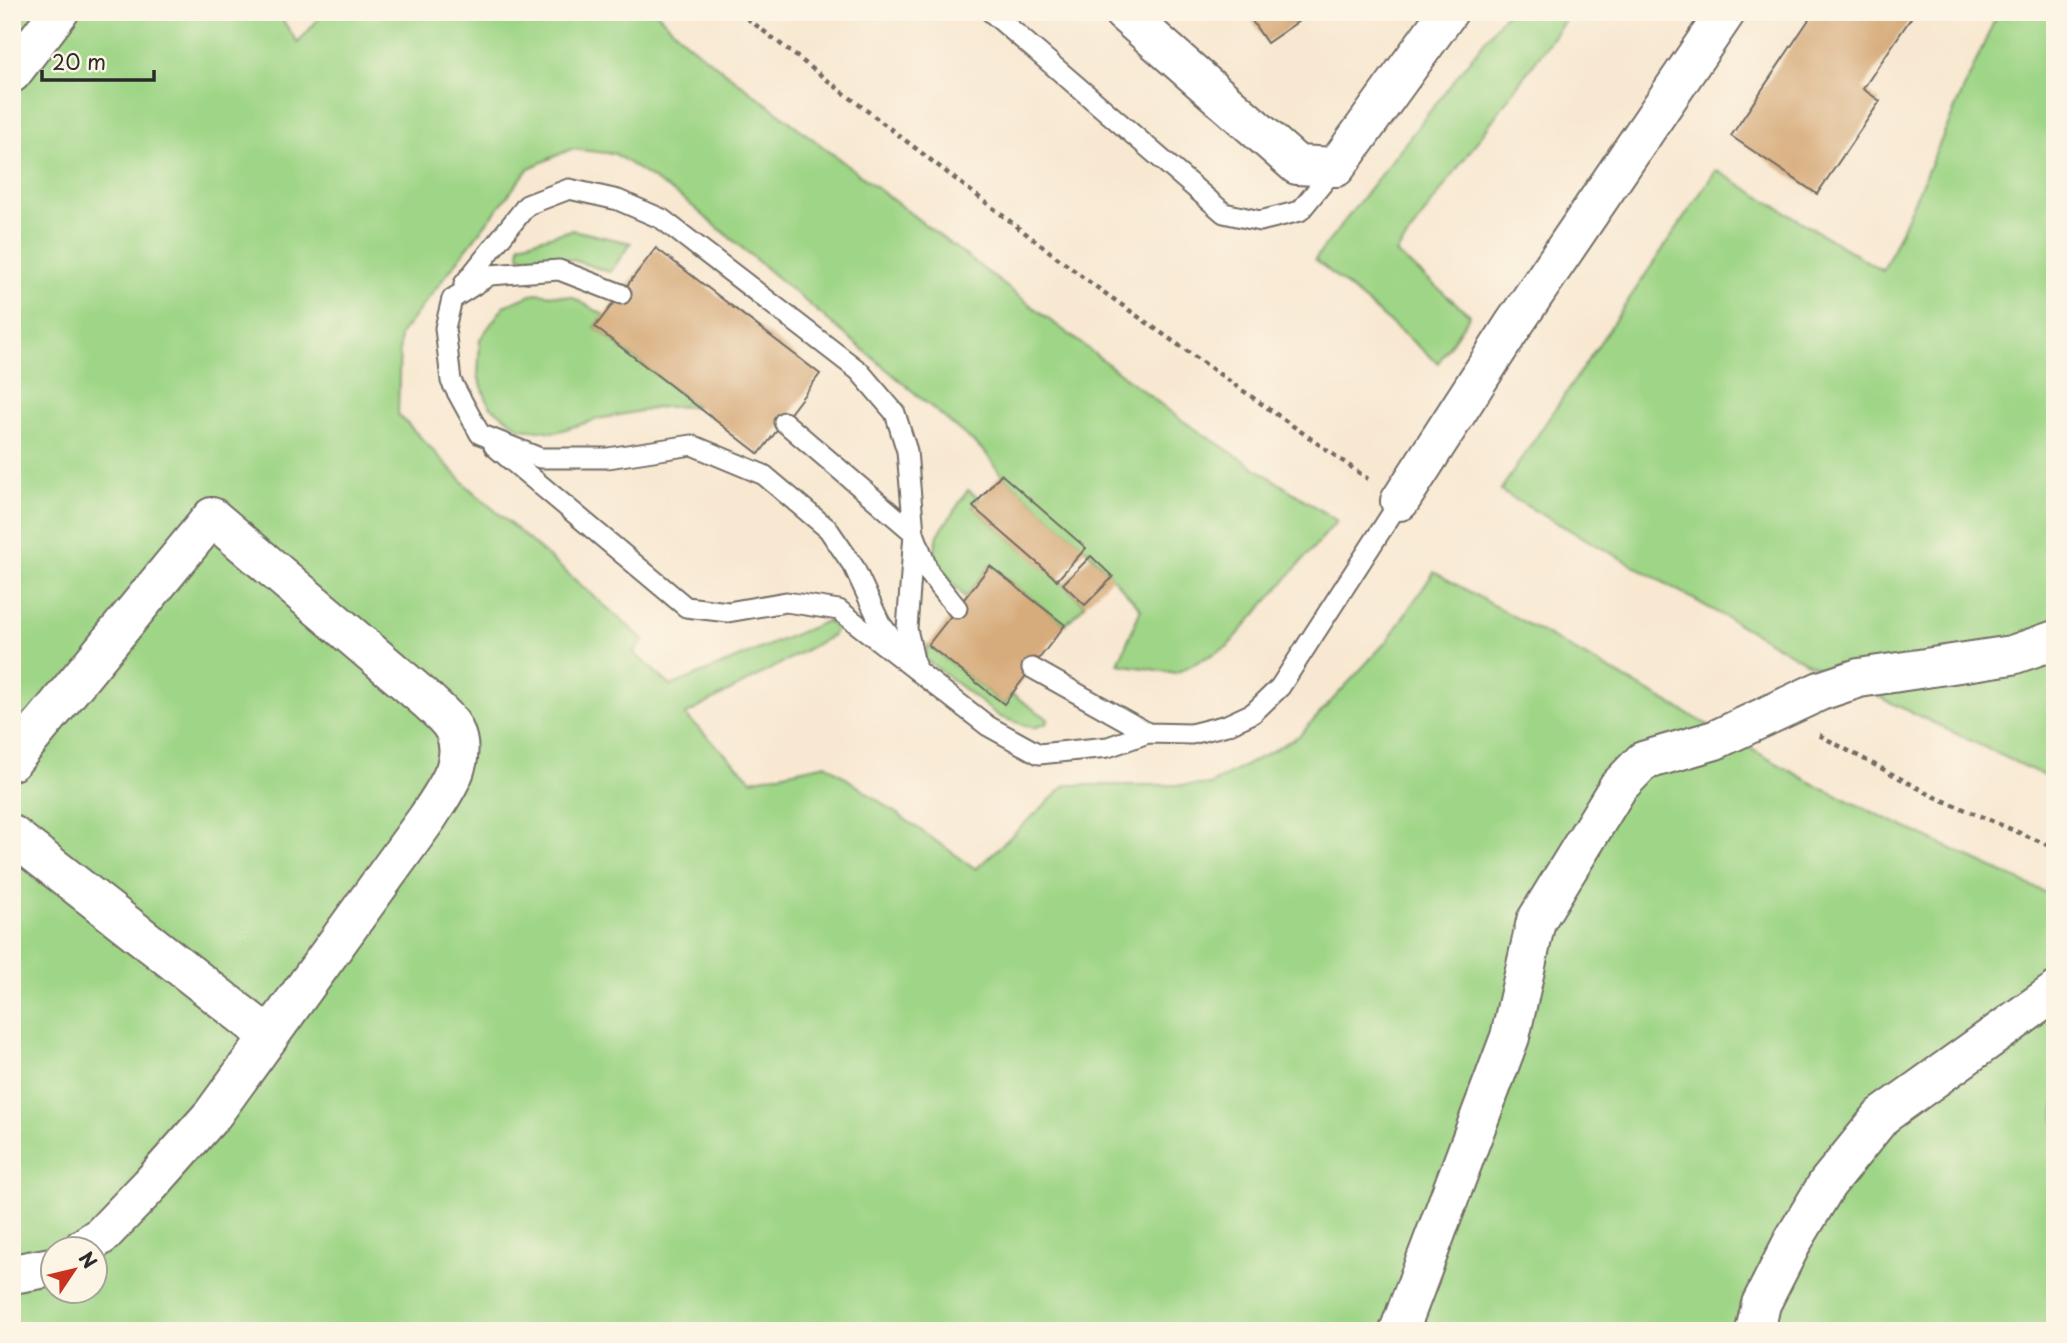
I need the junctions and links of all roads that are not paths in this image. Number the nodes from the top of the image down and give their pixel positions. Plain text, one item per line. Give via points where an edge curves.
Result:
1 (59, 12) edge
2 (990, 12) edge
3 (1123, 12) edge
4 (1448, 12) edge
5 (1726, 12) edge
6 (12, 73) edge
7 (1336, 167) junction
8 (621, 294) dead end
9 (452, 299) junction
10 (784, 422) dead end
11 (480, 434) junction
12 (1400, 501) joint
13 (914, 533) junction
14 (957, 608) dead end
15 (2055, 640) edge
16 (1032, 668) dead end
17 (917, 671) junction
18 (1148, 733) junction
19 (12, 761) edge
20 (12, 835) edge
21 (2055, 992) edge
22 (269, 1036) junction
23 (103, 1234) edge
24 (38, 1269) edge
25 (12, 1274) edge
26 (1399, 1331) edge
27 (1755, 1331) edge

1 - 6 street
2 - 7 lane via 1224,213 1260,221 1300,211
3 - 7 street via 1297,165
4 - 7 street
5 - 12 street
8 - 9 lane via 559,270 490,275
9 - 11 lane via 445,328 451,381
9 - 13 lane via 527,205 569,189 618,200 662,219 859,371 895,413 907,451
10 - 13 lane
11 - 17 lane via 686,607 727,612 786,602 839,610
11 - 17 lane via 540,458 608,458 692,446 764,475 828,529 854,567 880,622
12 - 18 lane via 1280,687 1252,713 1191,734
13 - 14 lane via 929,573
13 - 17 lane via 907,629
15 - 26 street via 2012,655 1859,678 1820,691 1715,740 1643,761 1618,787 1536,921 1510,1037
16 - 18 lane
17 - 18 lane via 988,726 1039,754 1108,747
19 - 22 street via 212,517 454,728 460,748 456,772
20 - 22 street
21 - 27 street via 1882,1116 1828,1184 1794,1239 1761,1304
22 - 23 street via 213,1114
24 - 25 street

